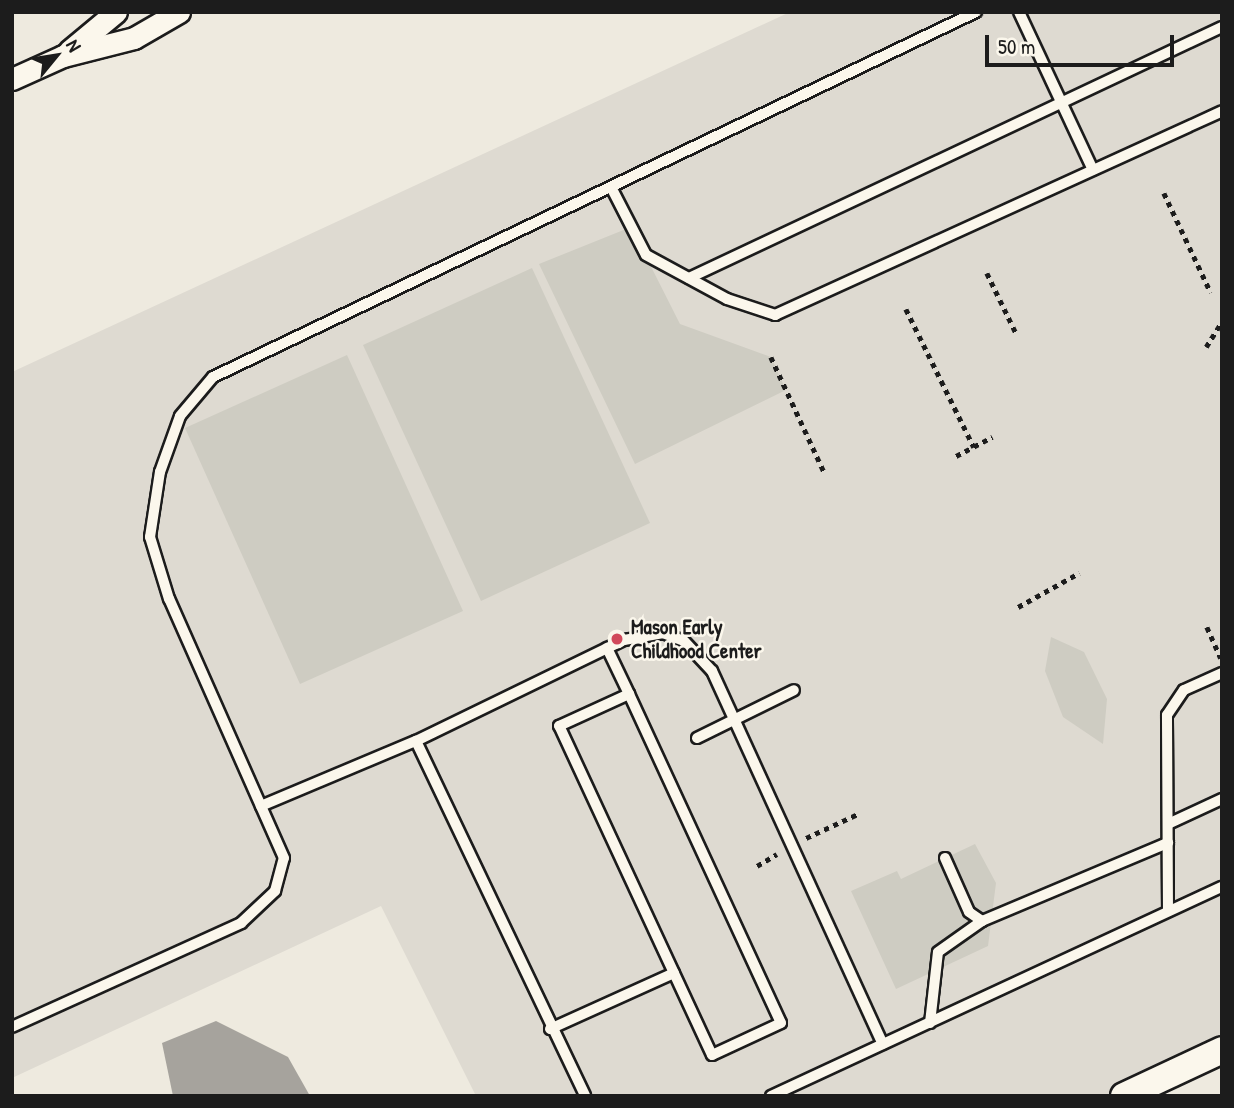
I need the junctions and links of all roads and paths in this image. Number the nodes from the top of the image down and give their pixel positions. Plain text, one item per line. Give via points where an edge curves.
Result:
1 (116, 12) edge
2 (178, 12) edge
3 (976, 12) edge
4 (1019, 12) edge
5 (1222, 27) edge
6 (62, 56) junction
7 (12, 79) edge
8 (1061, 102) junction
9 (1222, 111) edge
10 (1093, 170) junction
11 (611, 187) junction
12 (1164, 193) dead end
13 (987, 273) dead end
14 (689, 278) junction
15 (1211, 293) dead end
16 (906, 309) dead end
17 (1222, 321) edge
18 (1017, 335) dead end
19 (1206, 347) dead end
20 (771, 357) dead end
21 (992, 437) dead end
22 (974, 446) junction
23 (956, 456) dead end
24 (825, 474) dead end
25 (1079, 573) dead end
26 (1018, 607) dead end
27 (1207, 627) dead end
28 (607, 648) junction
29 (1222, 659) edge
30 (1222, 673) edge
31 (794, 690) dead end
32 (629, 694) junction
33 (734, 719) junction
34 (697, 738) dead end
35 (416, 741) junction
36 (1222, 799) edge
37 (261, 806) junction
38 (1168, 824) junction
39 (1168, 843) junction
40 (945, 858) dead end
41 (1222, 887) edge
42 (1168, 912) junction
43 (982, 921) junction
44 (674, 973) junction
45 (930, 1023) junction
46 (12, 1027) edge
47 (550, 1029) junction
48 (883, 1044) junction
49 (1222, 1050) edge
50 (776, 1095) edge
51 (585, 1096) edge
52 (1124, 1096) edge

1 - 6 street
2 - 6 street via 134,38
3 - 11 lane
4 - 8 lane
5 - 8 lane
6 - 7 street
8 - 10 lane
8 - 14 lane
9 - 10 lane
10 - 14 lane via 775,315 726,299
11 - 14 lane via 646,255
11 - 37 lane via 213,377 180,416 160,472 150,537 170,599
12 - 15 path
13 - 18 path
16 - 22 path
17 - 19 path
20 - 24 path
21 - 22 path
22 - 23 path
25 - 26 path
27 - 29 path
28 - 32 lane
28 - 33 lane via 663,633 684,641 712,671
28 - 35 lane
30 - 38 lane via 1184,690 1167,715
31 - 33 lane
32 - 44 lane via 559,726
32 - 44 lane via 781,1023 712,1055
33 - 34 lane
33 - 48 lane
35 - 37 lane
35 - 47 lane
36 - 38 lane
37 - 46 lane via 284,858 275,891 241,923
38 - 39 lane
39 - 42 lane
39 - 43 lane
40 - 43 lane via 969,912
41 - 42 lane
42 - 45 lane
43 - 45 lane via 938,952
44 - 47 lane
45 - 48 lane
47 - 51 lane
48 - 50 lane
49 - 52 street

